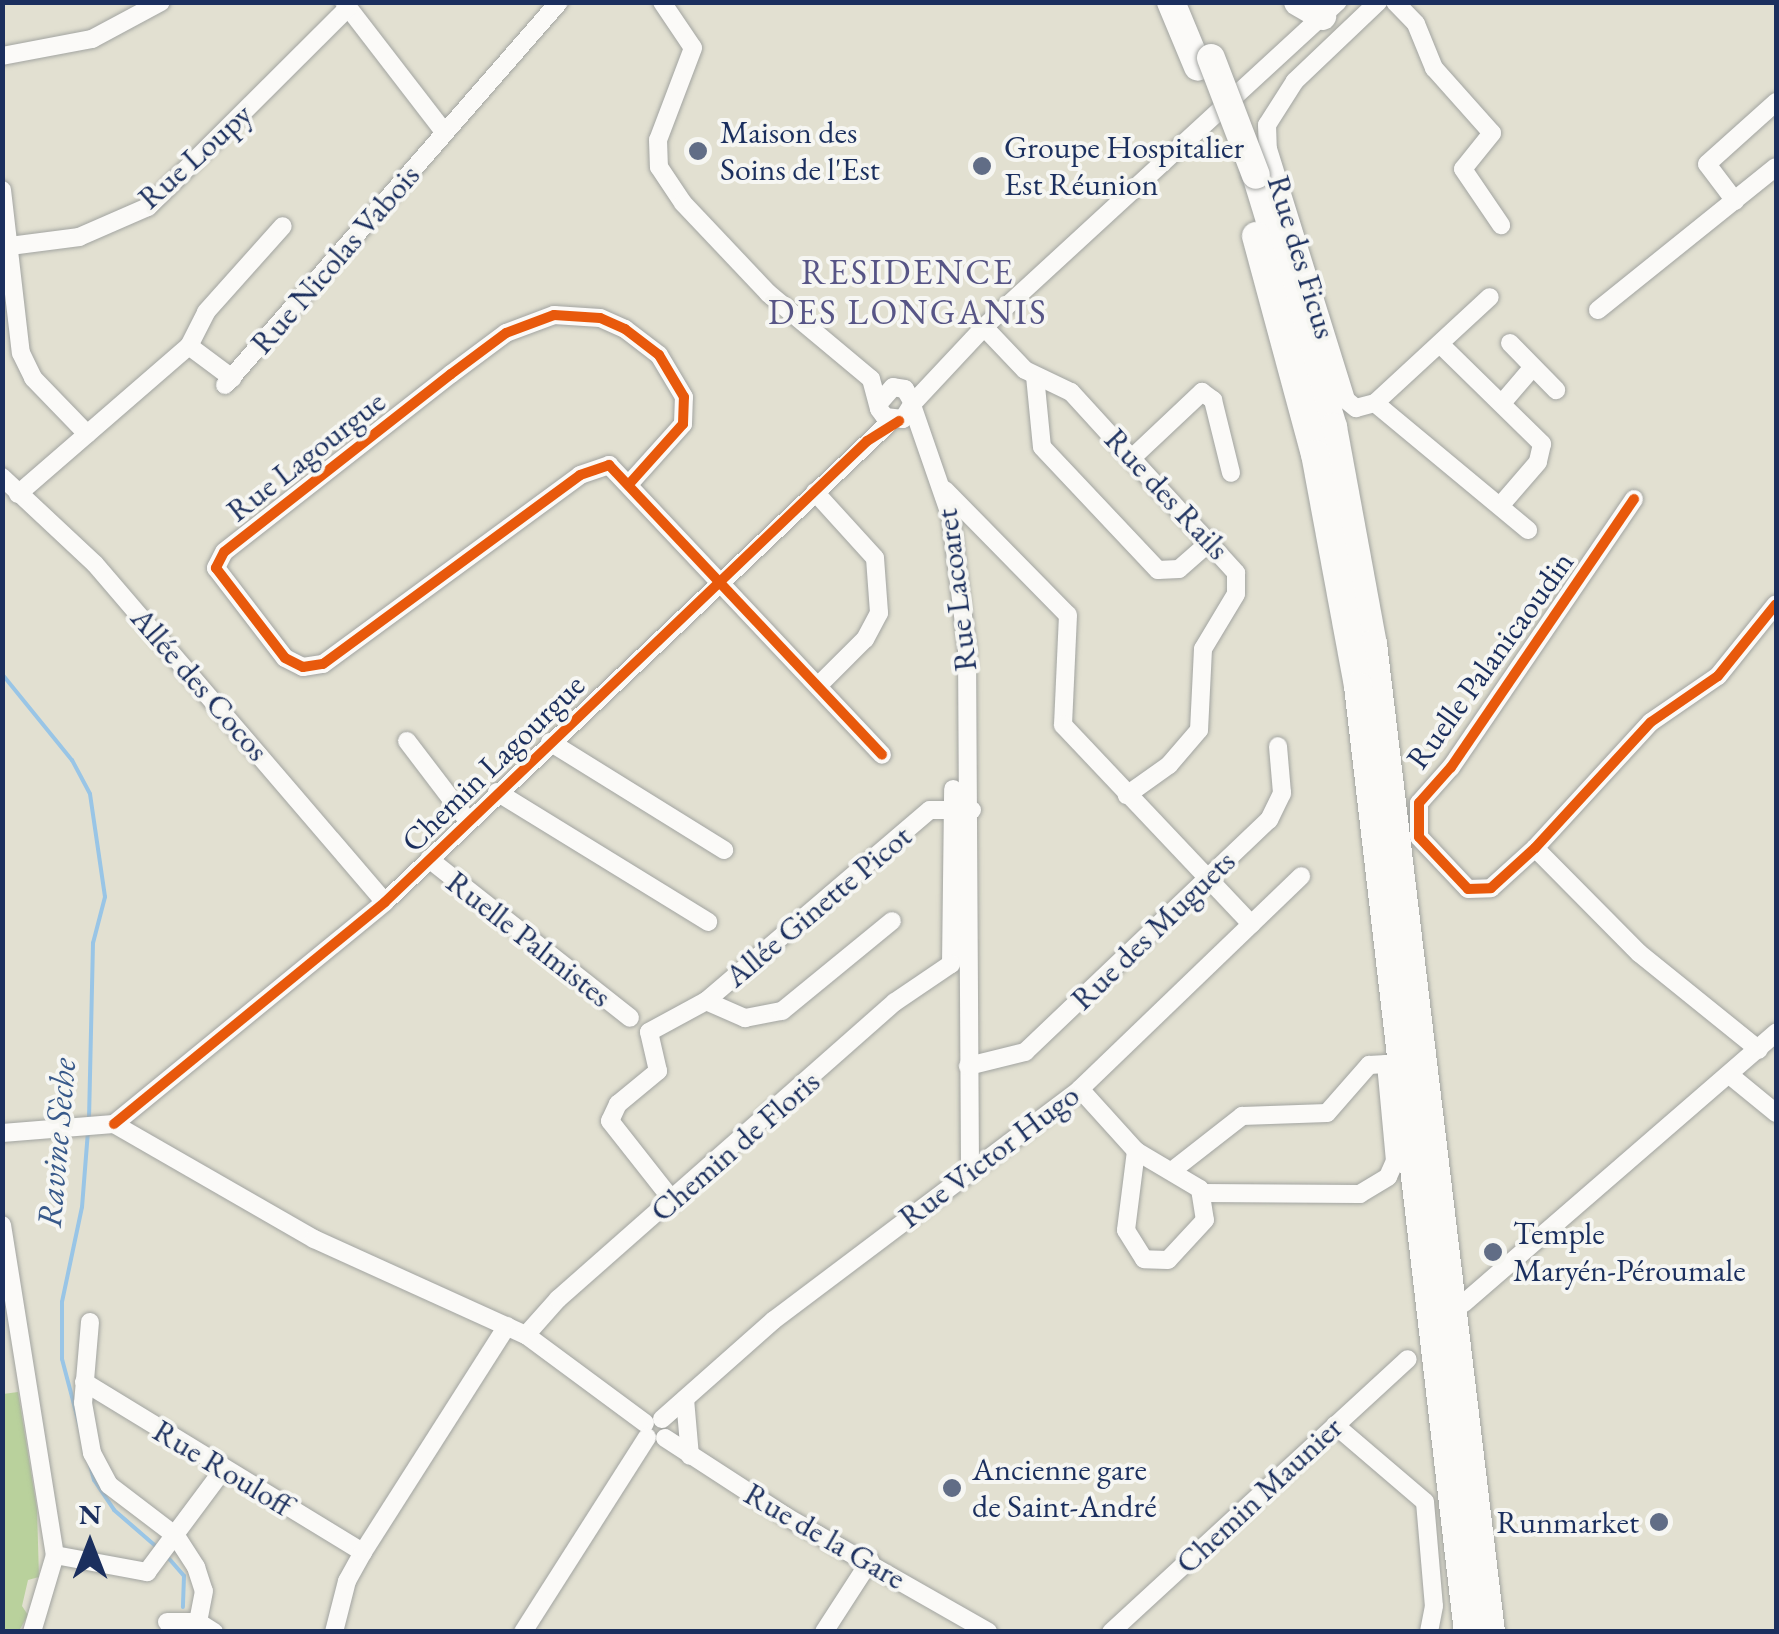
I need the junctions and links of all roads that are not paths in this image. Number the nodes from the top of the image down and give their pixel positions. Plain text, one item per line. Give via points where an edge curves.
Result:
1 (160, 2) edge
2 (560, 2) edge
3 (662, 2) edge
4 (1171, 2) edge
5 (1188, 2) edge
6 (1378, 2) edge
7 (1395, 2) edge
8 (346, 5) edge
9 (1319, 7) edge
10 (2, 56) edge
11 (1205, 62) junction
12 (1776, 102) edge
13 (444, 132) junction
14 (1776, 168) edge
15 (1249, 178) junction
16 (2, 190) edge
17 (1735, 201) junction
18 (1501, 225) dead end
19 (282, 226) dead end
20 (10, 246) junction
21 (1490, 297) dead end
22 (1598, 310) dead end
23 (984, 327) junction
24 (1510, 343) dead end
25 (1440, 344) junction
26 (189, 346) junction
27 (1532, 368) junction
28 (932, 376) junction
29 (1035, 376) junction
30 (871, 379) junction
31 (896, 387) junction
32 (1556, 390) dead end
33 (1503, 402) junction
34 (1375, 403) junction
35 (896, 411) junction
36 (87, 434) junction
37 (1132, 456) junction
38 (1231, 473) dead end
39 (2, 477) edge
40 (626, 477) junction
41 (943, 488) junction
42 (815, 492) junction
43 (18, 494) junction
44 (1634, 499) dead end
45 (1500, 506) junction
46 (1528, 530) dead end
47 (1212, 540) junction
48 (723, 579) junction
49 (1776, 604) edge
50 (819, 686) junction
51 (407, 741) dead end
52 (550, 742) junction
53 (968, 746) junction
54 (1278, 746) dead end
55 (882, 756) dead end
56 (953, 789) junction
57 (497, 792) junction
58 (1127, 796) junction
59 (930, 810) junction
60 (952, 810) junction
61 (972, 810) junction
62 (468, 821) junction
63 (1535, 848) junction
64 (724, 850) dead end
65 (429, 859) junction
66 (1301, 876) dead end
67 (1206, 879) junction
68 (384, 902) junction
69 (892, 921) dead end
70 (708, 922) dead end
71 (1251, 924) junction
72 (951, 964) junction
73 (967, 984) junction
74 (706, 1000) junction
75 (630, 1018) dead end
76 (1776, 1033) edge
77 (1759, 1050) junction
78 (968, 1066) junction
79 (1732, 1077) junction
80 (1080, 1090) junction
81 (1776, 1113) edge
82 (108, 1123) junction
83 (2, 1133) edge
84 (970, 1140) junction
85 (1000, 1148) junction
86 (1136, 1151) junction
87 (970, 1170) junction
88 (1173, 1170) junction
89 (1201, 1193) junction
90 (673, 1201) junction
91 (2, 1225) edge
92 (1464, 1303) dead end
93 (90, 1322) dead end
94 (506, 1326) junction
95 (526, 1335) junction
96 (1408, 1359) dead end
97 (1457, 1361) junction
98 (84, 1382) junction
99 (684, 1399) junction
100 (1335, 1425) junction
101 (655, 1429) junction
102 (690, 1456) junction
103 (223, 1470) junction
104 (175, 1538) junction
105 (363, 1552) junction
106 (55, 1555) junction
107 (870, 1561) junction
108 (166, 1622) dead end
109 (198, 1622) junction
110 (32, 1632) edge
111 (214, 1632) edge
112 (334, 1632) edge
113 (523, 1632) edge
114 (824, 1632) edge
115 (988, 1632) edge
116 (1110, 1632) edge
117 (1429, 1632) edge
118 (1468, 1632) edge
119 (1490, 1632) edge
120 (1507, 1632) edge

1 - 10 street via 92,39
2 - 13 street, Rue Nicolas Vabois
3 - 30 street via 693,48 658,140 659,167 683,203 768,293
4 - 11 highway
5 - 11 highway
6 - 34 street, Rue des Ficus via 1295,81 1267,125 1268,149 1346,400 1356,408
7 - 18 street via 1416,24 1434,68 1492,133 1463,169
8 - 13 street
8 - 20 street, Rue Loupy via 148,207 79,237
9 - 23 street, Chemin Lagourgue
11 - 15 highway, bridge
12 - 17 street via 1706,164
13 - 26 street, Rue Nicolas Vabois via 228,381
14 - 17 street
15 - 97 highway via 1333,427 1351,512 1384,718
15 - 118 highway via 1315,454 1358,686
16 - 20 street
17 - 22 street
19 - 26 street via 206,312
20 - 36 street via 21,353 34,378
21 - 25 street
23 - 28 street, Chemin Lagourgue
23 - 29 street, Rue des Rails
24 - 27 street
25 - 33 street
25 - 34 street
26 - 36 street
27 - 32 street
27 - 33 street
28 - 31 street, Chemin Lagourgue
28 - 35 street, Chemin Lagourgue
29 - 37 street, Rue des Rails via 1070,392
29 - 47 street via 1042,446 1158,570 1180,570
30 - 31 street
30 - 35 street
31 - 35 street
31 - 35 street, Rue Lacoaret
33 - 45 street via 1536,434 1543,452
34 - 45 street, Rue des Ficus
35 - 41 street, Rue Lacoaret via 926,436
35 - 42 street, Chemin Lagourgue
36 - 43 street
37 - 38 street via 1202,392 1214,400
37 - 47 street, Rue des Rails
39 - 43 street, Allée des Cocos
40 - 40 street, Rue Lagourgue via 592,466 322,664 303,667 285,658 216,568 224,552 451,374 506,333 554,315 600,318 624,329 659,355 684,397 683,424
40 - 48 street
41 - 53 street, Rue Lacoaret via 968,648
41 - 58 street via 1068,615 1064,725
42 - 48 street, Chemin Lagourgue
42 - 50 street via 875,558 879,613 865,638
43 - 68 street, Allée des Cocos via 95,564
44 - 63 street, Ruelle Palanicaoudin via 1451,767 1419,803 1419,837 1468,890 1491,888
45 - 46 street, Rue des Ficus
47 - 58 street, Rue des Rails via 1232,562 1238,581 1204,649 1199,730 1169,765
48 - 50 street
48 - 52 street, Chemin Lagourgue
49 - 63 street, Ruelle Palanicaoudin via 1718,676 1651,722
50 - 55 street
51 - 62 street
52 - 57 street, Chemin Lagourgue
52 - 64 street
53 - 56 street, Rue Lacoaret
53 - 61 street, Rue Lacoaret
54 - 67 street, Rue des Muguets via 1279,805
56 - 59 street, Allée Ginette Picot
56 - 60 street
57 - 62 street, Chemin Lagourgue
57 - 70 street
58 - 67 street
59 - 60 street, Allée Ginette Picot
59 - 74 street, Allée Ginette Picot
60 - 61 street, Allée Ginette Picot
60 - 72 street
61 - 73 street, Rue Lacoaret
62 - 65 street, Chemin Lagourgue
63 - 77 street via 1639,952
65 - 68 street, Chemin Lagourgue
65 - 75 street, Ruelle Palmistes
66 - 71 street, Rue Victor Hugo
67 - 71 street
67 - 78 street, Rue des Muguets via 1025,1052
68 - 82 street, Chemin Lagourgue
69 - 74 street, Allée Ginette Picot via 782,1011 745,1018
71 - 80 street, Rue Victor Hugo
72 - 73 street
72 - 90 street, Chemin de Floris via 895,1002
73 - 78 street, Rue Lacoaret
74 - 90 street, Allée Ginette Picot via 649,1032 658,1070 618,1104 610,1121
76 - 77 street
77 - 79 street
78 - 84 street, Rue Lacoaret
79 - 81 street
79 - 92 street
80 - 85 street, Rue Victor Hugo
80 - 86 street
82 - 83 street
82 - 94 street, Rue de la Gare via 314,1238
84 - 85 street
84 - 87 street, Rue Lacoaret
85 - 87 street, Rue Victor Hugo
86 - 88 street
86 - 89 street via 1126,1230 1144,1258 1168,1260 1198,1232 1205,1220
87 - 99 street, Rue Victor Hugo via 774,1320
88 - 89 street
88 - 89 street via 1242,1116 1327,1113 1369,1065 1386,1064 1396,1161 1388,1177 1360,1194
90 - 95 street, Chemin de Floris via 558,1299
91 - 106 street
93 - 98 street
94 - 95 street, Rue de la Gare
94 - 105 street
95 - 101 street, Rue de la Gare
96 - 100 street, Chemin Maunier
97 - 119 highway
97 - 120 highway via 1478,1423
98 - 103 street, Rue Rouloff
98 - 104 street via 84,1422 99,1471 126,1502
99 - 101 street, Rue Victor Hugo
99 - 102 street
100 - 116 street, Chemin Maunier
100 - 117 street via 1425,1502 1434,1606
101 - 102 street, Rue de la Gare
101 - 113 street, Rue Victor Hugo
102 - 107 street, Rue de la Gare
103 - 104 street
103 - 105 street, Rue Rouloff
104 - 106 street via 153,1565
104 - 109 street via 201,1580
105 - 112 street via 347,1581
106 - 110 street
107 - 114 street
107 - 115 street, Rue de la Gare
108 - 109 street
109 - 111 street

